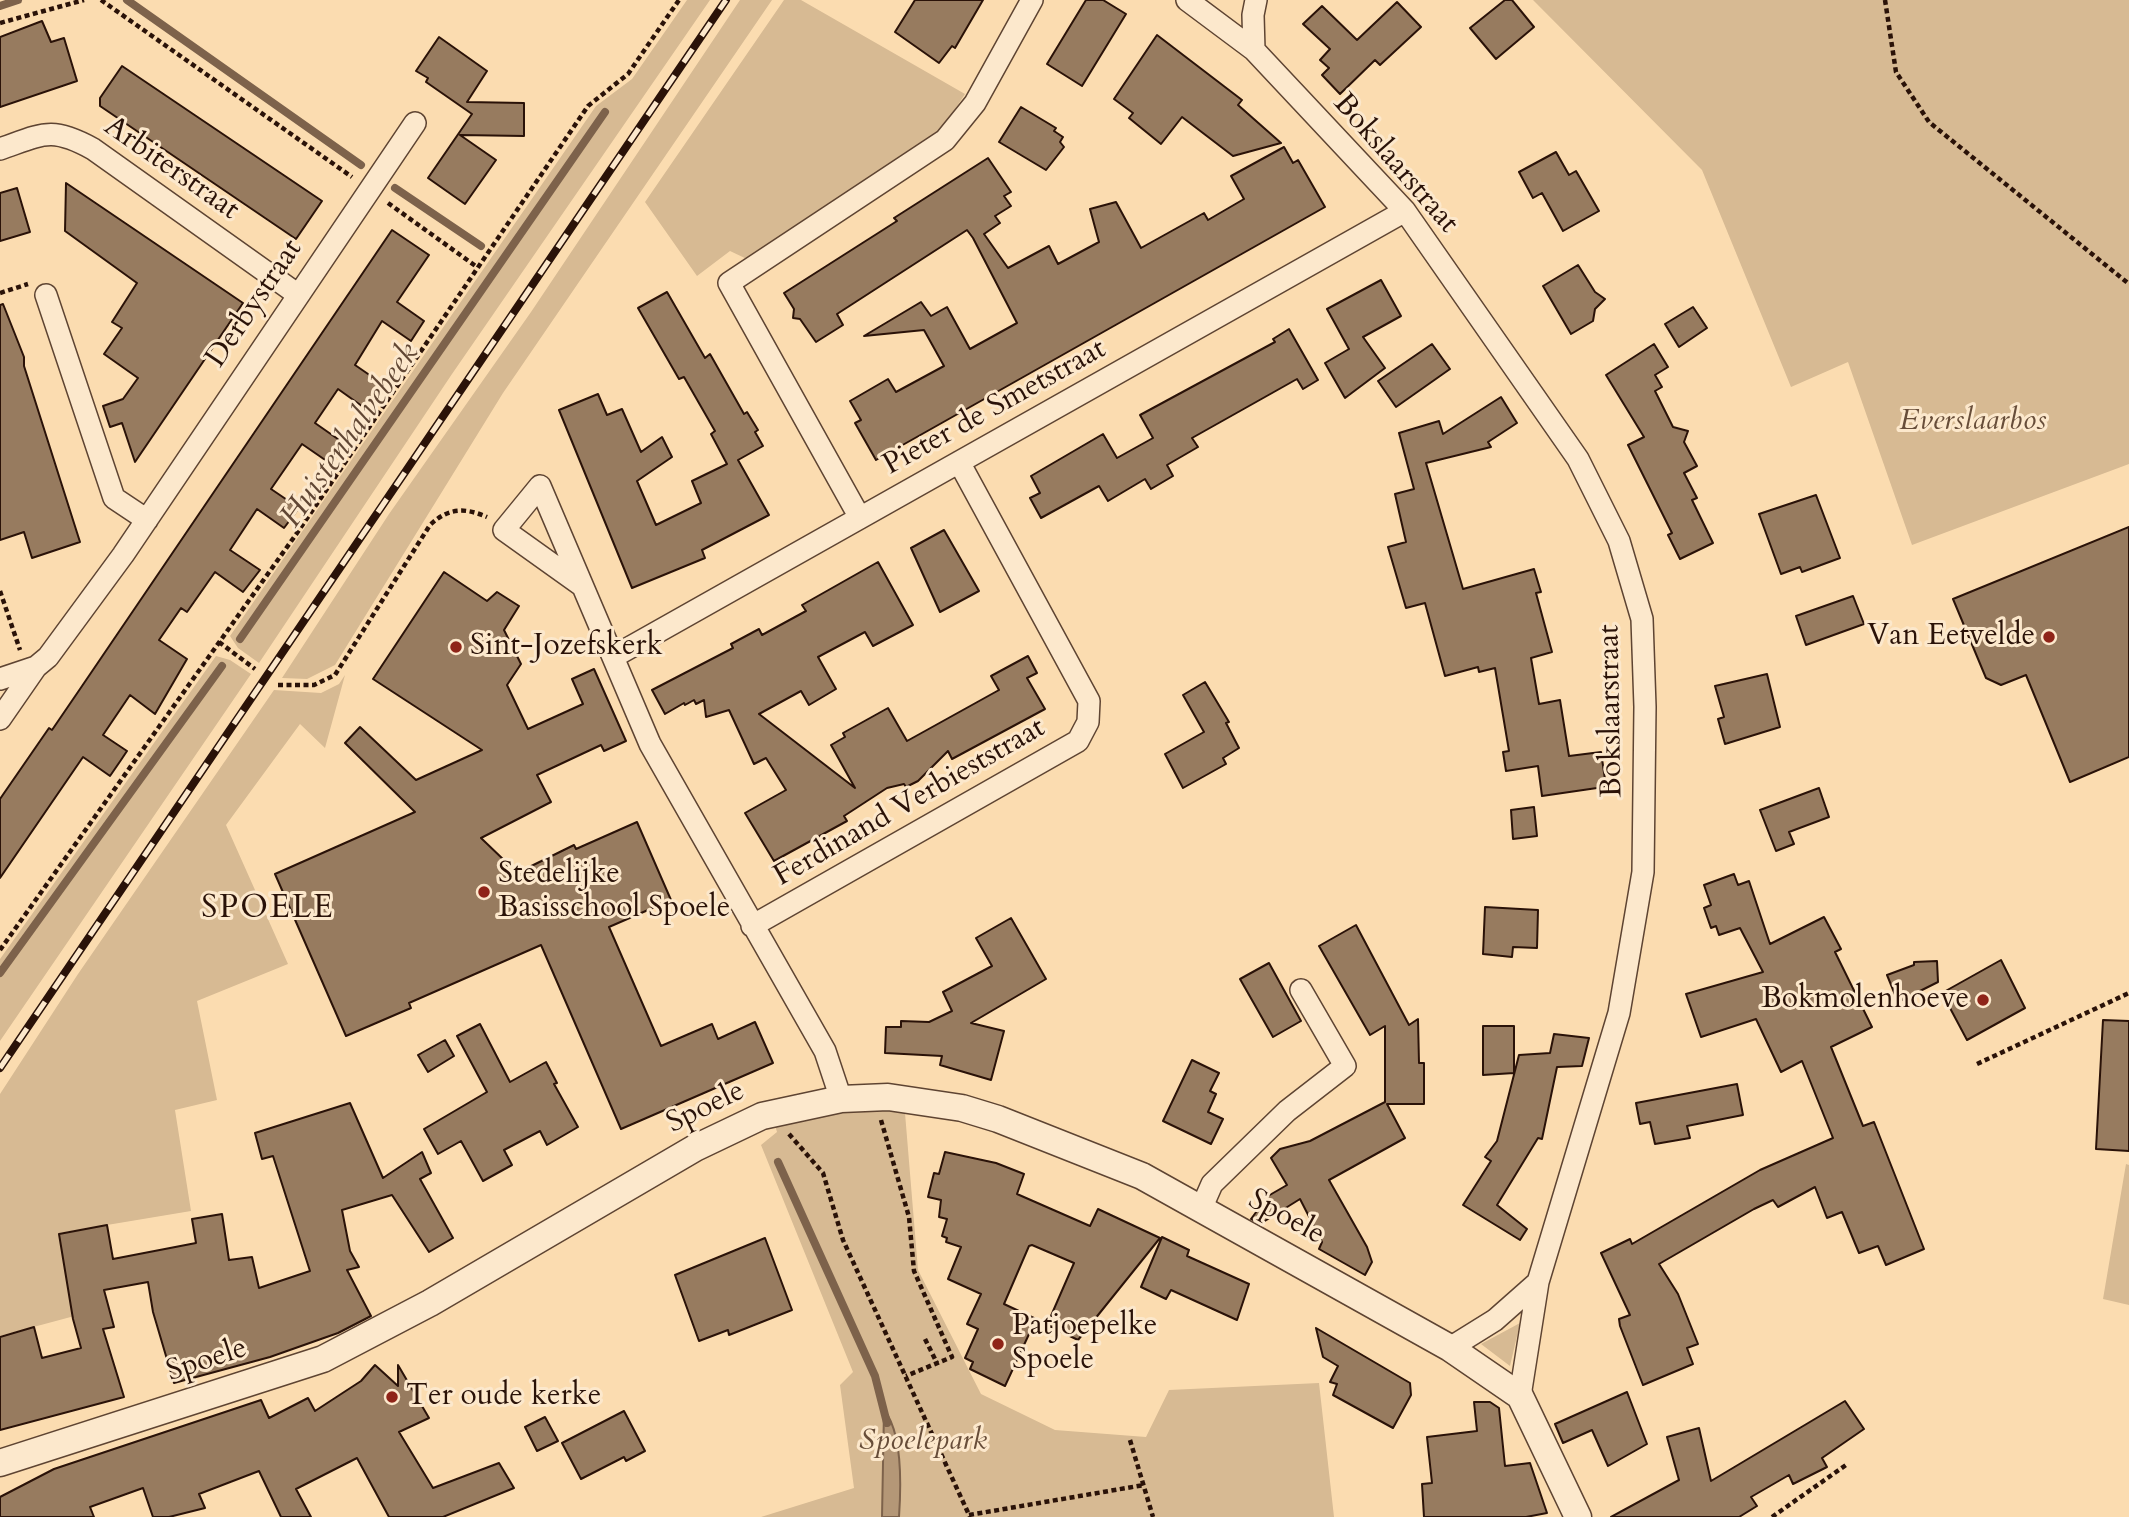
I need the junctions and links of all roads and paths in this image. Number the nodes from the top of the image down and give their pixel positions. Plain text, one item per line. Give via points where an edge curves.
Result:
1 (84, 0) edge
2 (101, 0) edge
3 (679, 0) edge
4 (1032, 0) edge
5 (1187, 0) edge
6 (1256, 0) edge
7 (1885, 0) edge
8 (0, 23) edge
9 (1254, 50) junction
10 (415, 123) dead end
11 (0, 149) edge
12 (370, 190) junction
13 (1405, 211) junction
14 (477, 268) junction
15 (2129, 284) edge
16 (297, 294) junction
17 (46, 295) dead end
18 (959, 462) junction
19 (860, 518) junction
20 (147, 520) junction
21 (504, 530) junction
22 (581, 585) junction
23 (0, 591) edge
24 (219, 642) junction
25 (613, 657) junction
26 (31, 668) junction
27 (255, 668) dead end
28 (0, 679) edge
29 (278, 685) dead end
30 (0, 719) edge
31 (752, 926) junction
32 (0, 950) edge
33 (1301, 990) dead end
34 (2129, 993) edge
35 (1977, 1064) dead end
36 (874, 1097) junction
37 (841, 1099) junction
38 (778, 1111) junction
39 (1201, 1209) junction
40 (1538, 1282) junction
41 (925, 1339) dead end
42 (1450, 1348) junction
43 (937, 1363) junction
44 (906, 1376) junction
45 (1520, 1396) junction
46 (1130, 1440) dead end
47 (0, 1463) edge
48 (1846, 1465) dead end
49 (1144, 1485) junction
50 (969, 1516) edge
51 (1153, 1517) edge
52 (1578, 1517) edge
53 (1772, 1517) edge

1 - 8 path
2 - 12 path
3 - 14 path via 628,74 588,106
4 - 19 street via 975,103 945,140 729,283
5 - 9 street, Bokslaarstraat
6 - 9 street
7 - 15 path via 1896,72 1930,122
9 - 13 street, Bokslaarstraat
10 - 12 street, Derbystraat
11 - 16 street, Arbiterstraat via 41,135 64,134 93,149
12 - 14 path
12 - 16 street, Derbystraat
13 - 18 street, Pieter de Smetstraat
13 - 40 street, Bokslaarstraat via 1578,459 1619,541 1642,619 1643,872 1619,1013
14 - 24 path
16 - 20 street, Derbystraat
17 - 20 street via 114,498
18 - 19 street, Pieter de Smetstraat
18 - 31 street, Ferdinand Verbieststraat via 1089,701 1088,722 1078,741
19 - 25 street, Pieter de Smetstraat
20 - 26 street, Derbystraat via 48,657
21 - 22 street
21 - 22 street via 540,486
21 - 29 path via 475,512 458,509 443,513 430,525 335,675 314,685
22 - 25 street
23 - 26 path
24 - 27 path
24 - 32 path
25 - 31 street via 650,744
26 - 28 street, Derbystraat
26 - 30 street, Derbystraat
31 - 37 street via 825,1051
33 - 39 street via 1345,1066 1287,1111 1212,1184
34 - 35 path
36 - 37 street, Spoele
36 - 39 street, Spoele via 915,1099 998,1119 1142,1176
36 - 43 path via 909,1217 914,1271 953,1357
37 - 38 street, Spoele
38 - 44 path via 783,1128 823,1173 843,1240
38 - 47 street, Spoele via 727,1131 430,1303 323,1359
39 - 42 street, Spoele
40 - 42 street via 1495,1320
40 - 45 street, Bokslaarstraat
41 - 43 path
42 - 45 street, Spoele
43 - 44 path
44 - 50 path
45 - 52 street
46 - 49 path
48 - 53 path
49 - 50 path
49 - 51 path

